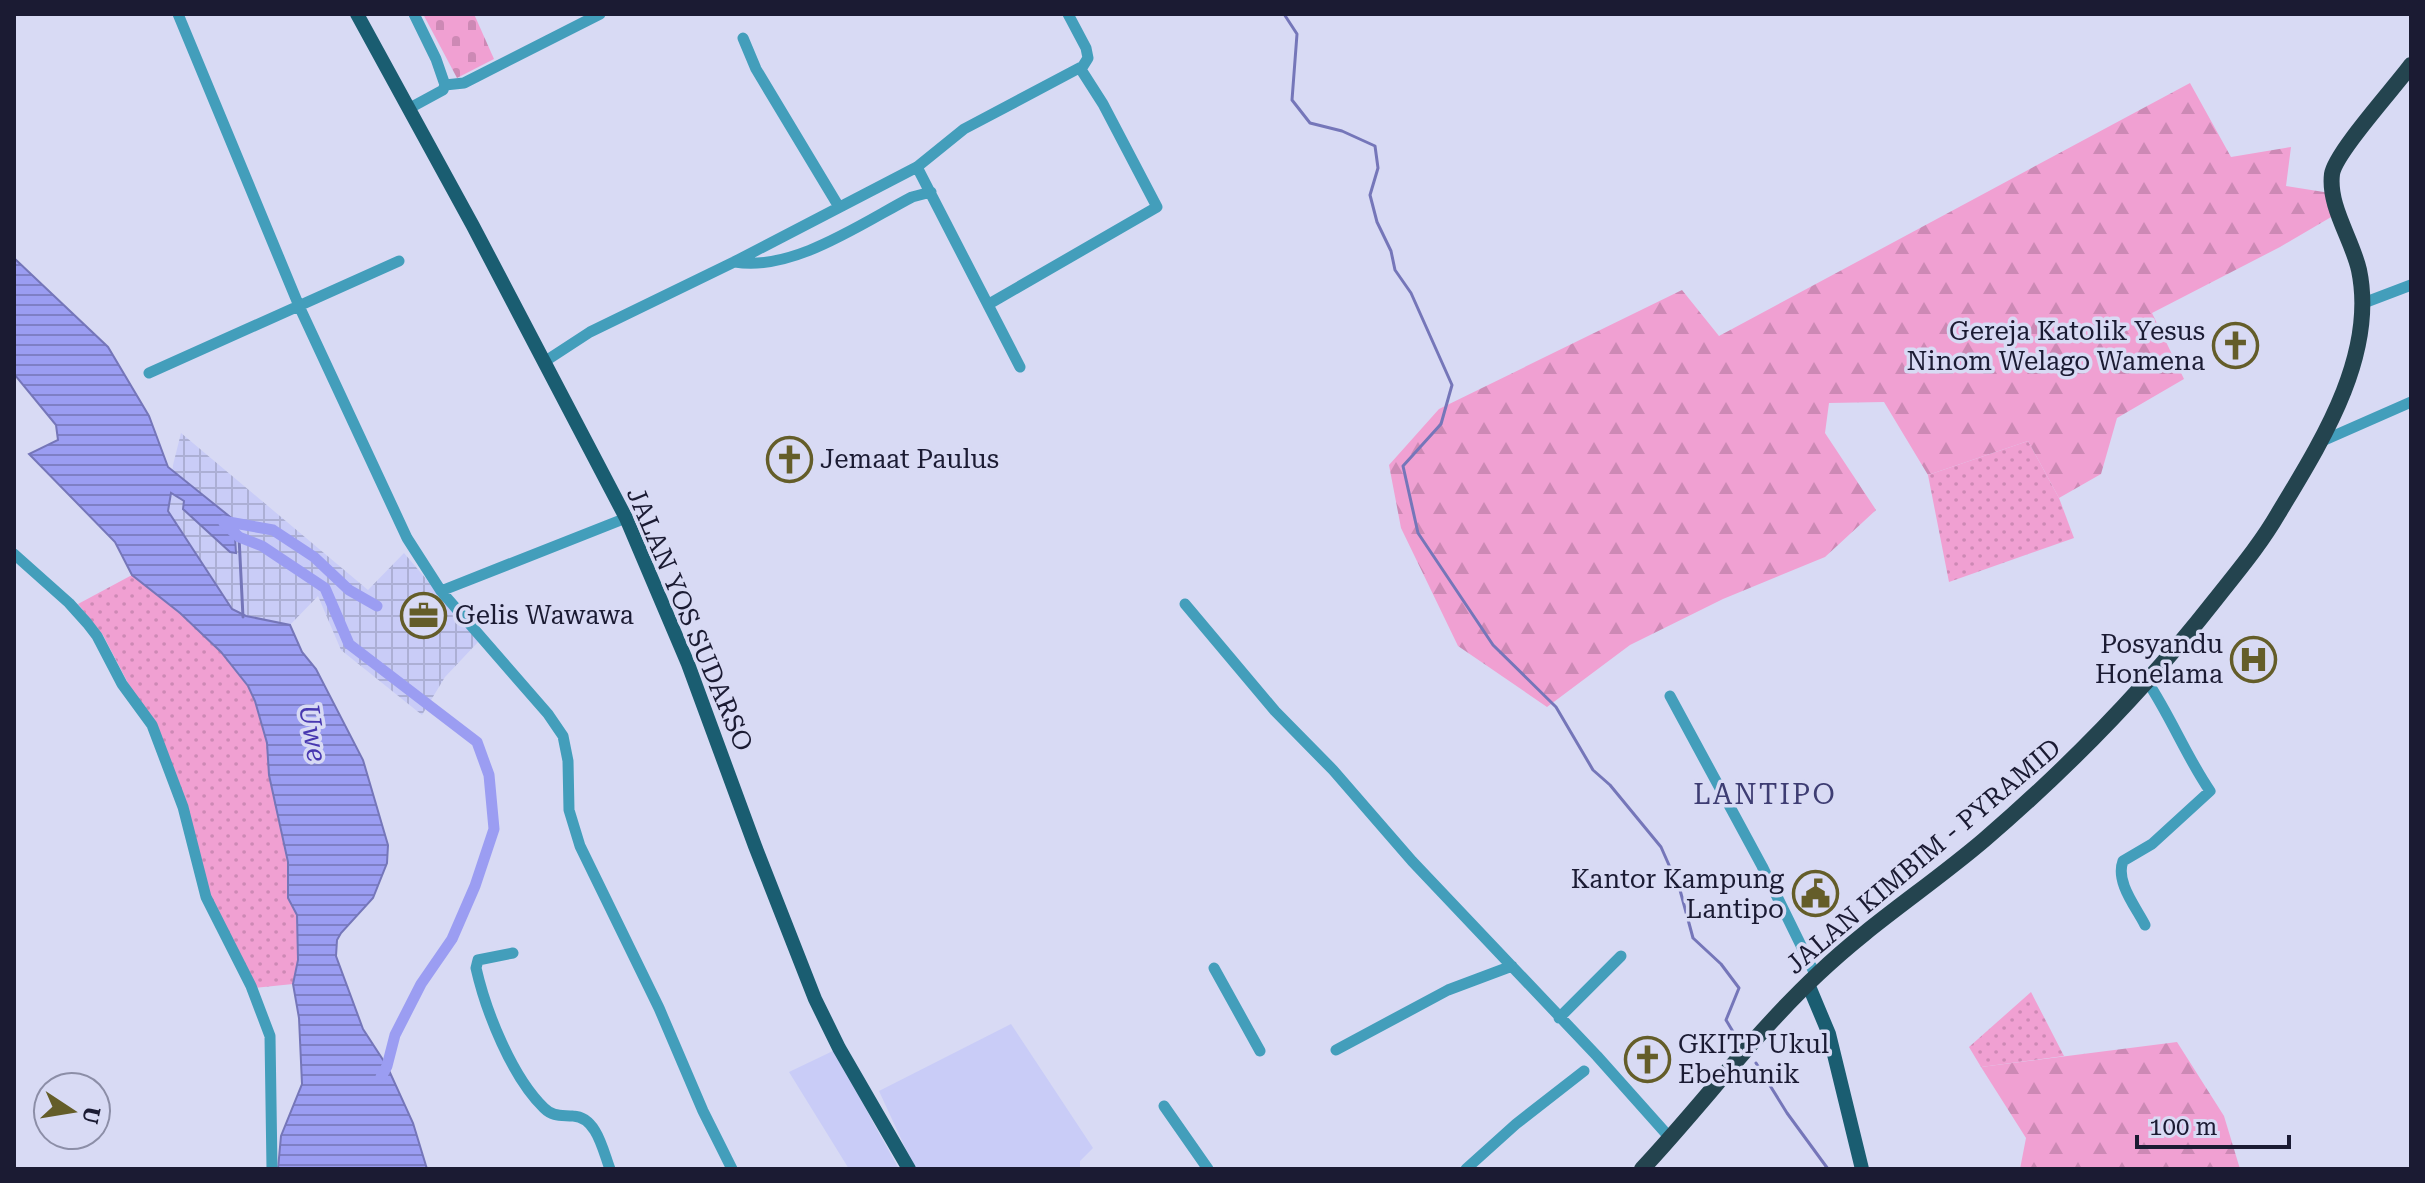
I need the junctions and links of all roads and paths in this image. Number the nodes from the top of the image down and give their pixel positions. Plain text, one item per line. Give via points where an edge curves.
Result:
1 (178, 14) edge
2 (357, 14) edge
3 (414, 14) edge
4 (600, 14) edge
5 (1068, 14) edge
6 (743, 38) dead end
7 (2411, 65) edge
8 (1080, 68) junction
9 (445, 85) junction
10 (408, 109) junction
11 (917, 167) junction
12 (931, 192) junction
13 (839, 207) junction
14 (399, 261) dead end
15 (734, 262) junction
16 (2411, 285) edge
17 (989, 304) junction
18 (2361, 304) junction
19 (299, 306) junction
20 (544, 362) junction
21 (1020, 367) dead end
22 (149, 373) dead end
23 (2411, 402) edge
24 (2319, 442) junction
25 (626, 518) junction
26 (14, 554) edge
27 (441, 591) junction
28 (1185, 604) dead end
29 (2147, 681) junction
30 (1670, 696) dead end
31 (2145, 925) dead end
32 (513, 953) dead end
33 (1621, 956) dead end
34 (1512, 966) junction
35 (1214, 968) dead end
36 (1812, 980) junction
37 (1559, 1018) junction
38 (1336, 1050) dead end
39 (1260, 1051) dead end
40 (1584, 1071) dead end
41 (1164, 1106) dead end
42 (1671, 1139) junction
43 (1471, 1168) edge
44 (272, 1169) edge
45 (610, 1169) edge
46 (732, 1169) edge
47 (909, 1169) edge
48 (1208, 1169) edge
49 (1642, 1169) edge
50 (1862, 1169) edge

1 - 19 street
2 - 10 main road, JALAN YOS SUDARSO
3 - 9 street
4 - 9 street via 464,83
5 - 8 street via 1086,48 1088,58
6 - 13 street via 756,69
7 - 18 highway, JALAN KIMBIM - PYRAMID via 2340,155 2332,175 2358,268
8 - 11 street via 964,129
8 - 17 street via 1157,207
9 - 10 street
10 - 20 main road, JALAN YOS SUDARSO
11 - 12 street
11 - 13 street
12 - 15 street via 794,257
12 - 17 street
13 - 15 street
14 - 19 street
15 - 20 street via 590,332
16 - 18 street
17 - 21 street
18 - 24 highway, JALAN KIMBIM - PYRAMID via 2356,350
19 - 22 street
19 - 27 street via 407,538
20 - 25 main road, JALAN YOS SUDARSO
23 - 24 street
24 - 29 highway, JALAN KIMBIM - PYRAMID via 2256,549
25 - 27 street
25 - 47 main road, JALAN YOS SUDARSO via 688,664 815,999
26 - 44 street via 87,623 152,725 183,807 206,897 270,1036
27 - 46 street via 563,736 569,810 580,846
28 - 34 street via 1275,711
29 - 31 street via 2210,791 2152,844 2123,861 2123,882
29 - 36 highway, JALAN KIMBIM - PYRAMID via 2083,752 1986,839
30 - 36 street via 1762,866
32 - 45 street via 478,960 491,1020 516,1071 541,1105 551,1114 576,1115 589,1122
33 - 37 street
34 - 37 street
34 - 38 street via 1448,990
35 - 39 street
36 - 42 highway, JALAN KIMBIM - PYRAMID
36 - 50 main road
37 - 42 street
40 - 43 street via 1516,1124
41 - 48 street
42 - 49 highway, JALAN KIMBIM - PYRAMID

